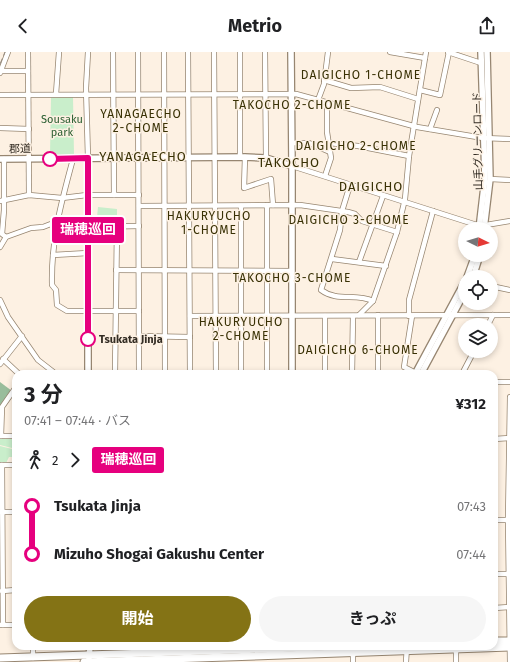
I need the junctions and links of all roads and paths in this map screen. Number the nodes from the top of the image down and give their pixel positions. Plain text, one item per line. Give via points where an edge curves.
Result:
1 (8, 52) edge
2 (28, 52) edge
3 (59, 52) edge
4 (88, 52) edge
5 (113, 52) edge
6 (138, 52) edge
7 (164, 52) edge
8 (188, 52) edge
9 (214, 52) edge
10 (240, 52) edge
11 (265, 52) edge
12 (291, 52) edge
13 (328, 52) edge
14 (390, 52) edge
15 (426, 52) edge
16 (481, 52) edge
17 (487, 52) edge
18 (452, 53) edge
19 (425, 58) junction
20 (481, 63) junction
21 (28, 71) junction
22 (0, 72) edge
23 (324, 80) junction
24 (420, 90) junction
25 (56, 94) junction
26 (86, 94) junction
27 (114, 94) junction
28 (138, 94) junction
29 (164, 94) junction
30 (188, 94) junction
31 (215, 94) junction
32 (240, 94) junction
33 (266, 94) junction
34 (291, 94) junction
35 (0, 95) edge
36 (28, 95) junction
37 (418, 99) junction
38 (318, 100) junction
39 (327, 102) junction
40 (437, 110) dead end
41 (414, 126) junction
42 (0, 128) edge
43 (29, 129) junction
44 (430, 129) junction
45 (486, 137) junction
46 (510, 139) edge
47 (292, 143) junction
48 (329, 143) junction
49 (330, 152) junction
50 (409, 156) junction
51 (243, 157) junction
52 (88, 158) junction
53 (138, 158) junction
54 (164, 158) junction
55 (189, 158) junction
56 (215, 158) junction
57 (266, 158) junction
58 (2, 159) edge
59 (29, 159) junction
60 (73, 159) junction
61 (114, 159) junction
62 (292, 166) junction
63 (325, 176) junction
64 (490, 178) junction
65 (510, 180) edge
66 (350, 185) junction
67 (29, 195) junction
68 (88, 195) junction
69 (114, 195) junction
70 (138, 195) junction
71 (383, 196) junction
72 (63, 197) junction
73 (2, 201) edge
74 (404, 202) junction
75 (267, 205) junction
76 (273, 205) junction
77 (292, 205) junction
78 (138, 206) junction
79 (165, 206) junction
80 (190, 206) junction
81 (215, 206) junction
82 (241, 206) junction
83 (342, 211) junction
84 (433, 212) junction
85 (510, 221) edge
86 (56, 222) junction
87 (466, 222) edge
88 (482, 222) edge
89 (483, 222) edge
90 (372, 224) junction
91 (498, 224) edge
92 (88, 226) junction
93 (117, 226) junction
94 (139, 226) junction
95 (397, 232) junction
96 (6, 238) junction
97 (0, 247) edge
98 (88, 253) junction
99 (53, 255) junction
100 (332, 258) junction
101 (359, 262) junction
102 (386, 266) junction
103 (116, 270) junction
104 (165, 270) junction
105 (190, 270) junction
106 (216, 270) junction
107 (241, 270) junction
108 (267, 270) junction
109 (292, 270) junction
110 (139, 271) junction
111 (498, 287) edge
112 (510, 290) edge
113 (458, 294) edge
114 (0, 300) edge
115 (373, 301) junction
116 (458, 305) edge
117 (88, 311) junction
118 (115, 311) junction
119 (139, 311) junction
120 (216, 315) junction
121 (359, 315) junction
122 (378, 315) junction
123 (453, 315) junction
124 (493, 315) junction
125 (510, 315) edge
126 (190, 316) junction
127 (241, 316) junction
128 (267, 316) junction
129 (292, 316) junction
130 (325, 316) junction
131 (353, 316) junction
132 (410, 316) junction
133 (446, 316) junction
134 (492, 318) edge
135 (22, 336) junction
136 (139, 336) junction
137 (165, 337) junction
138 (190, 337) junction
139 (470, 358) edge
140 (2, 361) edge
141 (14, 370) edge
142 (51, 370) edge
143 (88, 370) edge
144 (115, 370) edge
145 (139, 370) edge
146 (165, 370) edge
147 (190, 370) edge
148 (216, 370) edge
149 (241, 370) edge
150 (267, 370) edge
151 (292, 370) edge
152 (325, 370) edge
153 (352, 370) edge
154 (378, 370) edge
155 (410, 370) edge
156 (419, 370) edge
157 (419, 370) edge
158 (464, 370) edge
159 (498, 382) edge
160 (510, 382) edge
161 (12, 393) edge
162 (510, 396) edge
163 (0, 436) edge
164 (12, 436) edge
165 (509, 438) edge
166 (498, 439) edge
167 (1, 465) edge
168 (12, 465) edge
169 (1, 512) edge
170 (12, 512) edge
171 (498, 520) edge
172 (509, 520) edge
173 (498, 574) edge
174 (510, 574) edge
175 (12, 590) edge
176 (2, 591) edge
177 (510, 607) edge
178 (498, 608) edge
179 (2, 625) edge
180 (498, 641) edge
181 (510, 641) edge
182 (498, 647) edge
183 (510, 647) edge
184 (33, 650) edge
185 (90, 650) edge
186 (228, 650) edge
187 (253, 650) edge
188 (330, 650) edge
189 (354, 650) edge
190 (407, 650) edge
191 (456, 650) edge
192 (269, 653) edge
193 (293, 653) edge
194 (192, 655) edge
195 (0, 658) edge
196 (33, 658) junction
197 (142, 659) edge
198 (89, 660) edge
199 (84, 662) edge
200 (353, 662) edge
201 (406, 662) edge
202 (456, 662) edge
203 (510, 662) edge

1 - 22 street
2 - 21 street
3 - 25 street
4 - 26 street
5 - 27 street
6 - 28 street
7 - 29 street
8 - 30 street
9 - 31 street
10 - 32 street
11 - 33 street
12 - 34 street
13 - 23 street
14 - 19 street
15 - 19 street
16 - 20 street, 山手グリーンロード
17 - 45 street, 山手グリーンロード
18 - 20 street
18 - 24 street via 440,95
19 - 24 street
20 - 45 street, 山手グリーンロード
21 - 22 street
21 - 36 street
23 - 37 street via 350,88 380,87
23 - 38 street
24 - 37 street
25 - 26 street
25 - 36 street
26 - 27 street
26 - 52 street
27 - 28 street
27 - 61 street
28 - 29 street
28 - 53 street
29 - 30 street
29 - 54 street
30 - 31 street
30 - 55 street
31 - 32 street
31 - 56 street
32 - 33 street
32 - 51 street
33 - 34 street
33 - 57 street
34 - 38 street
34 - 47 street
35 - 36 street
36 - 43 street
37 - 41 street
38 - 39 street
39 - 41 street
39 - 48 street
40 - 44 street
41 - 44 street
41 - 50 street
42 - 43 street
43 - 59 street
44 - 45 street
45 - 46 street
45 - 64 street, 山手グリーンロード
45 - 88 street, 山手グリーンロード
47 - 49 street via 309,143
47 - 62 street
48 - 49 street
48 - 50 street
49 - 63 street via 331,158
50 - 74 street
51 - 56 street, 郡道
51 - 57 street, 郡道
51 - 76 street via 244,188 271,179
52 - 60 street, 郡道
52 - 61 street, 郡道
52 - 68 street
53 - 54 street, 郡道
53 - 61 street, 郡道
53 - 70 street
54 - 55 street, 郡道
54 - 79 street
55 - 56 street, 郡道
55 - 80 street
56 - 81 street
57 - 62 street, 郡道
58 - 59 street, 郡道
58 - 73 street
59 - 60 street, 郡道
59 - 67 street
60 - 72 street
61 - 69 street
62 - 63 street
62 - 77 street
63 - 66 street
64 - 65 street
64 - 89 street, 山手グリーンロード
66 - 71 street
66 - 83 street
67 - 72 street
67 - 73 street
68 - 69 street
68 - 72 street
68 - 92 street
69 - 70 street
70 - 78 street
71 - 74 street
71 - 90 street
72 - 86 street
73 - 96 street via 2,234
74 - 84 street
74 - 95 street
75 - 76 street
75 - 82 street
75 - 108 street
76 - 77 street
77 - 83 street
77 - 109 street
78 - 79 street
78 - 94 street
79 - 80 street
79 - 104 street
80 - 81 street
80 - 105 street
81 - 82 street
81 - 106 street
82 - 107 street
83 - 90 street via 355,214 362,221
83 - 100 street
84 - 87 street
84 - 132 street via 410,300
85 - 91 street
86 - 92 street
86 - 96 street
86 - 99 street
90 - 95 street
90 - 101 street
92 - 93 street
92 - 98 street
93 - 94 street
93 - 103 street
94 - 110 street
95 - 102 street
96 - 97 street
98 - 99 street
98 - 117 street
99 - 117 street via 52,286 56,290 57,305 67,311
100 - 101 street
100 - 115 street via 321,290 330,296 366,297
101 - 102 street
102 - 115 street
103 - 110 street
103 - 118 street
104 - 105 street
104 - 110 street
104 - 137 street
105 - 106 street
105 - 126 street
106 - 107 street
106 - 120 street
107 - 108 street
107 - 127 street
108 - 109 street
108 - 128 street
109 - 129 street
110 - 119 street
111 - 112 street
113 - 133 street
114 - 135 street via 8,317
115 - 121 street
116 - 123 street
117 - 118 street
117 - 143 street
118 - 119 street
118 - 144 street
119 - 136 street
120 - 126 street
120 - 127 street
120 - 148 street
121 - 122 street
121 - 131 street
122 - 132 street
122 - 154 street
123 - 124 street
123 - 133 street
123 - 157 street
124 - 125 street
124 - 134 street
126 - 138 street
127 - 128 street
127 - 149 street
128 - 129 street
128 - 150 street
129 - 130 street
129 - 151 street
130 - 131 street
130 - 152 street
131 - 153 street
132 - 133 street
132 - 155 street via 404,367
133 - 156 street
135 - 140 street
135 - 142 street via 40,362
136 - 137 street
136 - 145 street
137 - 138 street
137 - 146 street
138 - 147 street
139 - 158 street
140 - 141 street
159 - 160 street
161 - 163 street via 2,407
162 - 165 street
163 - 164 street
165 - 166 street
165 - 172 street
167 - 168 street
167 - 169 street
169 - 170 street
169 - 176 street
171 - 172 street
172 - 174 street
173 - 174 street
174 - 177 street
175 - 176 street
176 - 179 street
177 - 178 street
177 - 181 street
180 - 181 main road
181 - 183 street
182 - 183 main road
183 - 203 street
184 - 196 street
185 - 198 street
186 - 194 main road
187 - 192 main road
188 - 193 main road
189 - 200 street
190 - 201 street
191 - 202 street
192 - 193 main road
192 - 194 main road
194 - 197 main road
195 - 196 main road
196 - 198 main road
197 - 198 main road
198 - 199 main road

